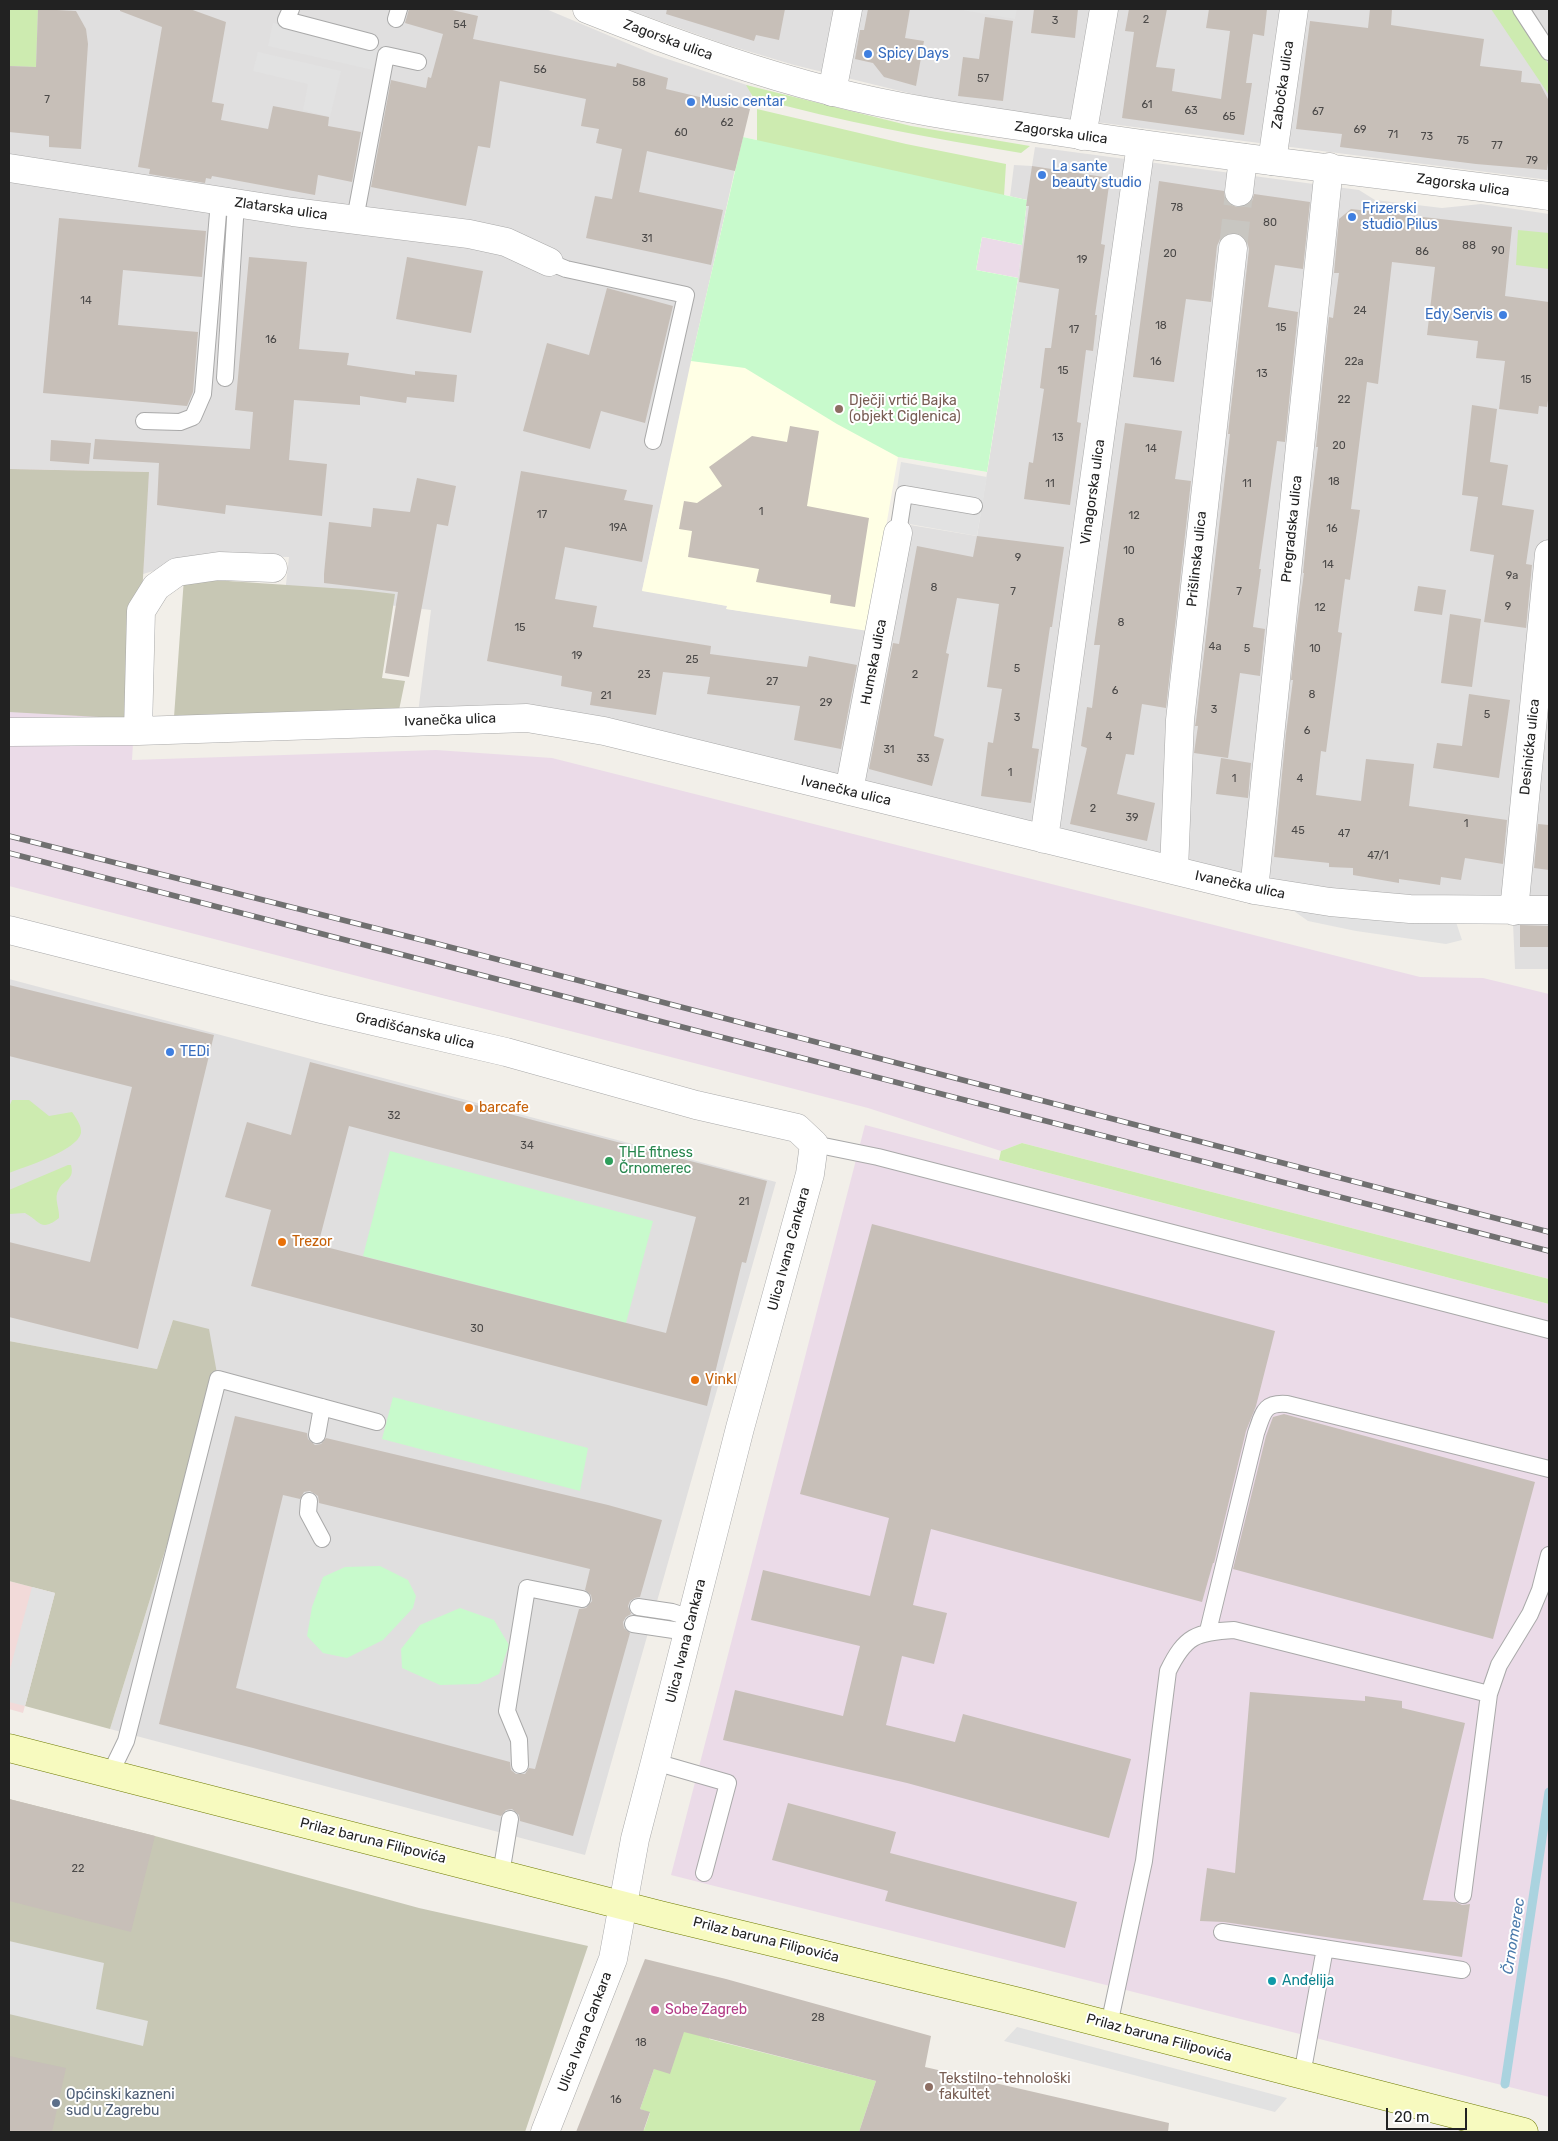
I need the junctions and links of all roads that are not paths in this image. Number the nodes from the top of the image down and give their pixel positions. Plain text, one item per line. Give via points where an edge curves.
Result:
1 (291, 9) edge
2 (587, 9) edge
3 (848, 9) edge
4 (1104, 9) edge
5 (1294, 9) edge
6 (1521, 9) edge
7 (370, 42) dead end
8 (1549, 52) edge
9 (418, 62) dead end
10 (832, 92) junction
11 (1082, 136) junction
12 (1141, 144) junction
13 (1243, 158) junction
14 (1272, 162) junction
15 (1329, 167) junction
16 (9, 168) edge
17 (1239, 192) tunnel mouth
18 (1549, 196) edge
19 (228, 202) junction
20 (355, 219) junction
21 (1233, 248) tunnel mouth
22 (549, 262) joint
23 (225, 378) dead end
24 (144, 421) dead end
25 (653, 441) dead end
26 (974, 506) dead end
27 (898, 533) joint
28 (1549, 554) edge
29 (272, 568) dead end
30 (138, 731) junction
31 (9, 732) edge
32 (849, 791) junction
33 (1044, 839) junction
34 (1174, 870) junction
35 (1254, 890) junction
36 (1549, 910) edge
37 (1514, 911) junction
38 (9, 930) edge
39 (814, 1144) junction
40 (1549, 1330) edge
41 (322, 1407) junction
42 (377, 1422) dead end
43 (317, 1435) dead end
44 (1549, 1469) edge
45 (309, 1501) dead end
46 (322, 1539) dead end
47 (1549, 1555) edge
48 (532, 1600) dead end
49 (638, 1607) dead end
50 (633, 1624) dead end
51 (689, 1626) junction
52 (1208, 1631) junction
53 (1489, 1694) junction
54 (9, 1748) edge
55 (655, 1762) junction
56 (520, 1765) dead end
57 (110, 1774) junction
58 (510, 1819) dead end
59 (704, 1873) dead end
60 (501, 1874) junction
61 (1463, 1895) dead end
62 (623, 1906) junction
63 (1222, 1932) dead end
64 (1325, 1948) junction
65 (1462, 1970) dead end
66 (1109, 2025) junction
67 (1302, 2075) junction
68 (1476, 2126) edge
69 (545, 2132) edge
70 (1524, 2132) edge

1 - 7 lane via 286,20
2 - 10 street, Zagorska ulica via 711,56
3 - 10 street
4 - 11 street
5 - 14 street, Zabočka ulica
6 - 8 lane
9 - 20 lane via 386,55
10 - 11 street, Zagorska ulica via 948,116
11 - 12 street, Zagorska ulica
12 - 13 street, Zagorska ulica
12 - 33 street, Vinagorska ulica
13 - 14 street, Zagorska ulica
13 - 17 street
14 - 15 street, Zagorska ulica
15 - 18 street, Zagorska ulica
15 - 35 street, Pregradska ulica
16 - 19 street, Zlatarska ulica
19 - 20 street, Zlatarska ulica
19 - 23 lane
19 - 24 lane via 203,394 193,417 180,422
20 - 22 street, Zlatarska ulica via 506,242
21 - 34 street, Prišlinska ulica via 1180,720
22 - 25 lane via 566,269 686,296
26 - 27 lane via 904,494
27 - 32 street, Humska ulica
28 - 37 street, Desinićka ulica
29 - 30 street via 219,566 178,572 156,587 141,611
30 - 31 street, Ivanečka ulica
30 - 32 street, Ivanečka ulica via 527,718 604,731
32 - 33 street, Ivanečka ulica
33 - 34 street, Ivanečka ulica
34 - 35 street, Ivanečka ulica
35 - 37 street, Ivanečka ulica via 1330,902 1410,909
36 - 37 street, Ivanečka ulica
38 - 39 street, Gradišćanska ulica via 506,1052 696,1105 797,1128
39 - 40 lane via 888,1160
39 - 51 street, Ulica Ivana Cankara via 810,1174
41 - 42 lane
41 - 43 lane
41 - 57 lane via 218,1379 126,1741
44 - 52 lane via 1275,1403 1262,1415 1256,1433
45 - 46 lane via 308,1513
47 - 53 lane via 1530,1614 1499,1664
48 - 56 lane via 581,1604 527,1588 507,1711 519,1740
49 - 51 lane via 672,1612
50 - 51 lane
51 - 55 street, Ulica Ivana Cankara
52 - 53 lane via 1234,1630
52 - 66 lane via 1195,1636 1177,1652 1168,1671 1144,1861
53 - 61 lane
54 - 57 main road, Prilaz baruna Filipovića
55 - 59 lane via 728,1783
55 - 62 street, Ulica Ivana Cankara via 635,1839
57 - 60 main road, Prilaz baruna Filipovića
58 - 60 lane
60 - 62 main road, Prilaz baruna Filipovića
62 - 66 main road, Prilaz baruna Filipovića
62 - 69 street, Ulica Ivana Cankara via 608,1974
63 - 64 lane
64 - 65 lane
64 - 67 lane
66 - 67 main road, Prilaz baruna Filipovića
67 - 68 main road, Prilaz baruna Filipovića
68 - 70 main road, Prilaz baruna Filipovića

